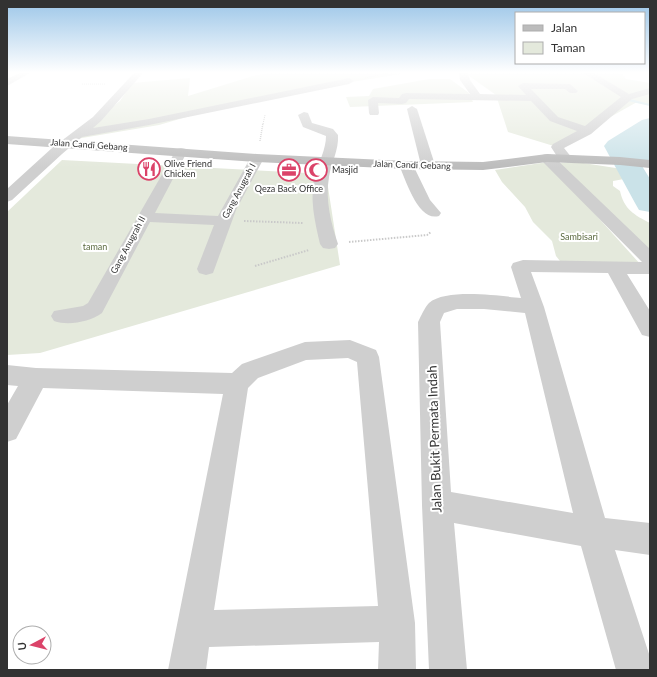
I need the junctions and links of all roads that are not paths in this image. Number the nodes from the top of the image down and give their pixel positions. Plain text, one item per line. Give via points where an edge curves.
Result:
1 (110, 105) edge
2 (235, 105) edge
3 (373, 105) edge
4 (541, 105) edge
5 (619, 105) edge
6 (412, 109) dead end
7 (374, 113) dead end
8 (304, 115) dead end
9 (587, 131) junction
10 (79, 134) junction
11 (7, 140) edge
12 (66, 144) junction
13 (181, 152) junction
14 (257, 158) junction
15 (547, 158) junction
16 (565, 158) junction
17 (327, 161) junction
18 (650, 164) edge
19 (406, 165) junction
20 (428, 165) junction
21 (7, 197) edge
22 (433, 213) dead end
23 (144, 217) junction
24 (224, 221) junction
25 (329, 244) road end
26 (650, 259) edge
27 (614, 268) junction
28 (650, 268) edge
29 (206, 269) dead end
30 (534, 307) junction
31 (61, 316) dead end
32 (650, 329) edge
33 (7, 375) edge
34 (36, 378) junction
35 (237, 384) junction
36 (7, 430) edge
37 (437, 505) junction
38 (593, 532) junction
39 (650, 539) edge
40 (397, 623) junction
41 (193, 628) junction
42 (187, 670) edge
43 (397, 670) edge
44 (448, 670) edge
45 (635, 670) edge

1 - 10 street
2 - 10 street
3 - 7 street
4 - 9 street via 554,119
5 - 9 street
6 - 20 street
8 - 17 street via 307,125 332,133
9 - 16 street via 557,147
10 - 12 street
11 - 12 main road, Jalan Candi Gebang
12 - 13 main road, Jalan Candi Gebang
12 - 21 street
13 - 14 main road, Jalan Candi Gebang
13 - 23 street, Gang Anugrah II
14 - 17 main road, Jalan Candi Gebang
14 - 24 street, Gang Anugrah I
15 - 16 main road, Jalan Candi Gebang
15 - 20 main road, Jalan Candi Gebang via 483,166
15 - 26 street
16 - 18 main road, Jalan Candi Gebang
17 - 19 main road, Jalan Candi Gebang
17 - 25 street via 320,194 323,223
19 - 20 main road, Jalan Candi Gebang
19 - 22 street via 423,202
23 - 24 street
23 - 31 street, Gang Anugrah II via 95,308 88,313
24 - 29 street, Gang Anugrah I
27 - 28 street
27 - 30 street via 520,267
27 - 32 street
30 - 37 street, Jalan Bukit Permata Indah via 461,301 436,309 430,322
30 - 38 street
33 - 34 street
34 - 35 street
34 - 36 street
35 - 40 street via 250,371 305,351 350,349 368,357
35 - 41 street
37 - 38 street
37 - 44 street, Jalan Bukit Permata Indah
38 - 39 street
38 - 45 street
40 - 41 street
40 - 43 street
41 - 42 street

